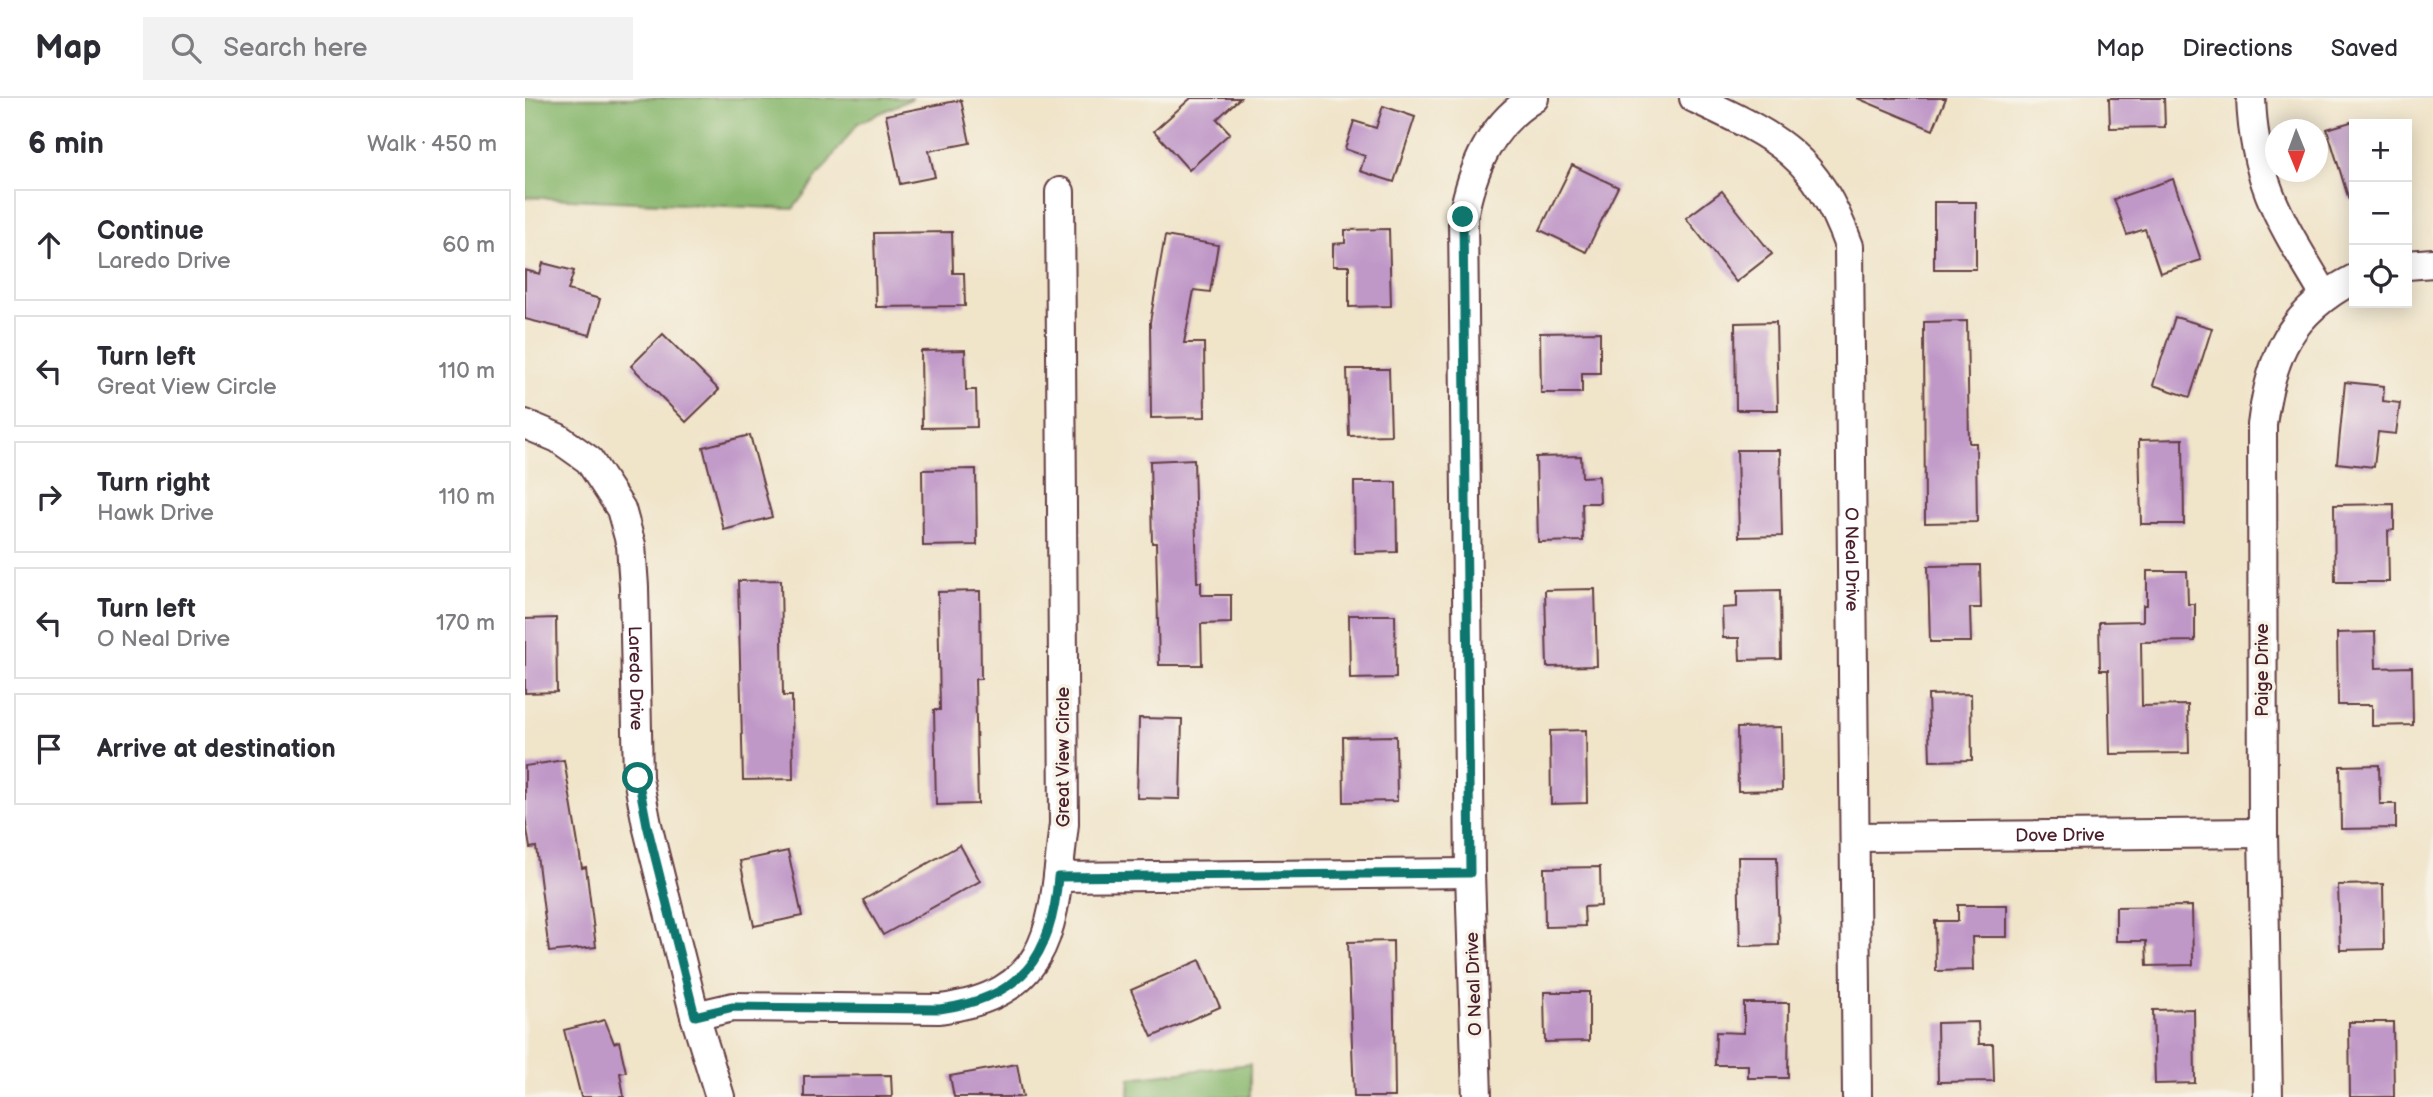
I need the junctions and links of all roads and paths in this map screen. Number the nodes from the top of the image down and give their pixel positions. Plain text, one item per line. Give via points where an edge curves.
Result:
1 (1534, 98) edge
2 (1694, 98) edge
3 (2251, 98) edge
4 (1060, 192) dead end
5 (2433, 263) edge
6 (2412, 265) edge
7 (2349, 282) edge
8 (2324, 294) junction
9 (525, 424) edge
10 (2263, 833) junction
11 (1857, 837) junction
12 (1470, 873) junction
13 (1058, 877) junction
14 (695, 1016) junction
15 (720, 1097) edge
16 (1477, 1097) edge
17 (1857, 1097) edge
18 (2268, 1097) edge

1 - 12 street, O Neal Drive via 1504,122 1483,151 1463,217
2 - 11 street, O Neal Drive via 1784,144 1808,166 1828,197 1849,246
3 - 8 street via 2261,176 2285,232
4 - 13 street, Great View Circle via 1064,824
5 - 6 street
7 - 8 street, Paige Drive
8 - 10 street, Paige Drive via 2291,331 2274,363 2262,425
9 - 14 street, Laredo Drive via 558,438 589,460 621,509 631,545 634,587 638,778
10 - 11 street, Dove Drive
10 - 18 street, Paige Drive
11 - 17 street, O Neal Drive
12 - 13 street
12 - 16 street, O Neal Drive
13 - 14 street, Great View Circle via 1056,908 1042,949 1025,972 1000,993 972,1004 940,1009 733,1007
14 - 15 street, Laredo Drive

